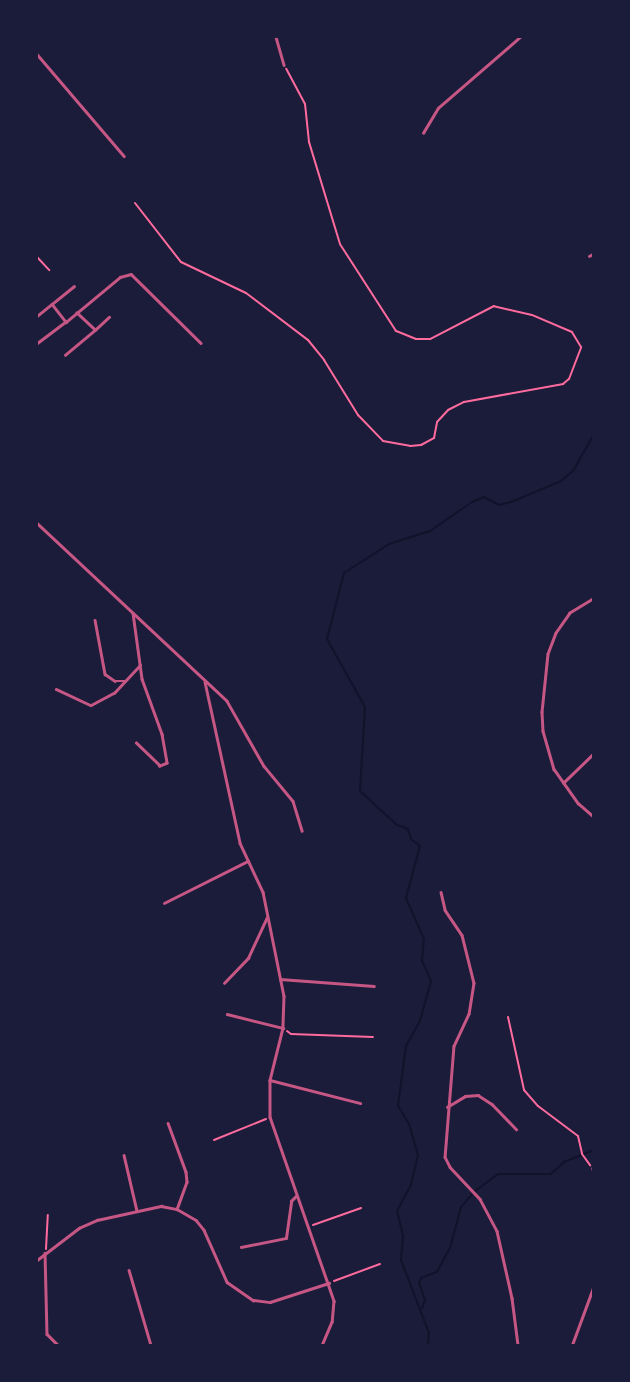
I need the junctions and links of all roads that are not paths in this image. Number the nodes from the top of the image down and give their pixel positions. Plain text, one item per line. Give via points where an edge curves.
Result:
1 (276, 37) edge
2 (520, 37) edge
3 (37, 54) edge
4 (284, 65) road end
5 (423, 133) dead end
6 (124, 156) dead end
7 (593, 254) edge
8 (589, 256) dead end
9 (74, 286) dead end
10 (52, 304) junction
11 (77, 313) junction
12 (37, 316) edge
13 (109, 317) dead end
14 (66, 322) junction
15 (95, 330) junction
16 (201, 343) dead end
17 (37, 344) edge
18 (65, 355) dead end
19 (37, 523) edge
20 (593, 599) edge
21 (132, 614) junction
22 (95, 620) dead end
23 (140, 666) junction
24 (125, 681) junction
25 (205, 682) junction
26 (56, 689) dead end
27 (136, 743) dead end
28 (593, 754) edge
29 (563, 783) junction
30 (593, 816) edge
31 (302, 831) dead end
32 (248, 861) junction
33 (441, 892) dead end
34 (164, 903) dead end
35 (267, 911) junction
36 (280, 979) junction
37 (224, 983) dead end
38 (374, 986) dead end
39 (227, 1014) dead end
40 (283, 1028) junction
41 (270, 1080) junction
42 (360, 1103) dead end
43 (447, 1107) junction
44 (168, 1123) dead end
45 (516, 1129) dead end
46 (124, 1156) dead end
47 (296, 1196) junction
48 (177, 1209) junction
49 (137, 1211) junction
50 (241, 1247) dead end
51 (45, 1253) junction
52 (37, 1260) edge
53 (130, 1270) dead end
54 (329, 1283) junction
55 (593, 1287) edge
56 (58, 1345) edge
57 (151, 1345) edge
58 (321, 1345) edge
59 (518, 1345) edge
60 (572, 1345) edge

1 - 4 street
2 - 5 street via 439,108
3 - 6 street
7 - 8 street
9 - 10 street
10 - 12 street
10 - 14 street
11 - 14 street
11 - 15 street
11 - 16 street via 131,274
13 - 15 street
14 - 17 street
15 - 18 street
19 - 21 street
20 - 29 street via 561,624 548,654 543,731
21 - 23 street
21 - 25 street
22 - 24 street via 105,674
23 - 24 street
23 - 27 street via 167,763 160,766
24 - 26 street via 91,705
25 - 31 street via 227,701 264,766 293,802
25 - 32 street via 235,824
28 - 29 street
29 - 30 street
32 - 34 street
32 - 35 street
33 - 43 street via 474,972 469,1014 454,1046
35 - 36 street
35 - 37 street via 266,924 248,958
36 - 38 street
36 - 40 street
39 - 40 street
40 - 41 street
41 - 42 street
41 - 47 street via 270,1117
43 - 45 street via 465,1096 478,1095
43 - 59 street via 445,1157 480,1199 497,1231
44 - 48 street via 186,1172
46 - 49 street
47 - 50 street via 291,1201 288,1236
47 - 54 street
48 - 49 street via 161,1206
48 - 54 street via 204,1230 222,1275 240,1294 270,1302
49 - 51 street via 79,1228
51 - 52 street
51 - 56 street via 47,1334
53 - 57 street
54 - 58 street via 334,1301 332,1322
55 - 60 street

